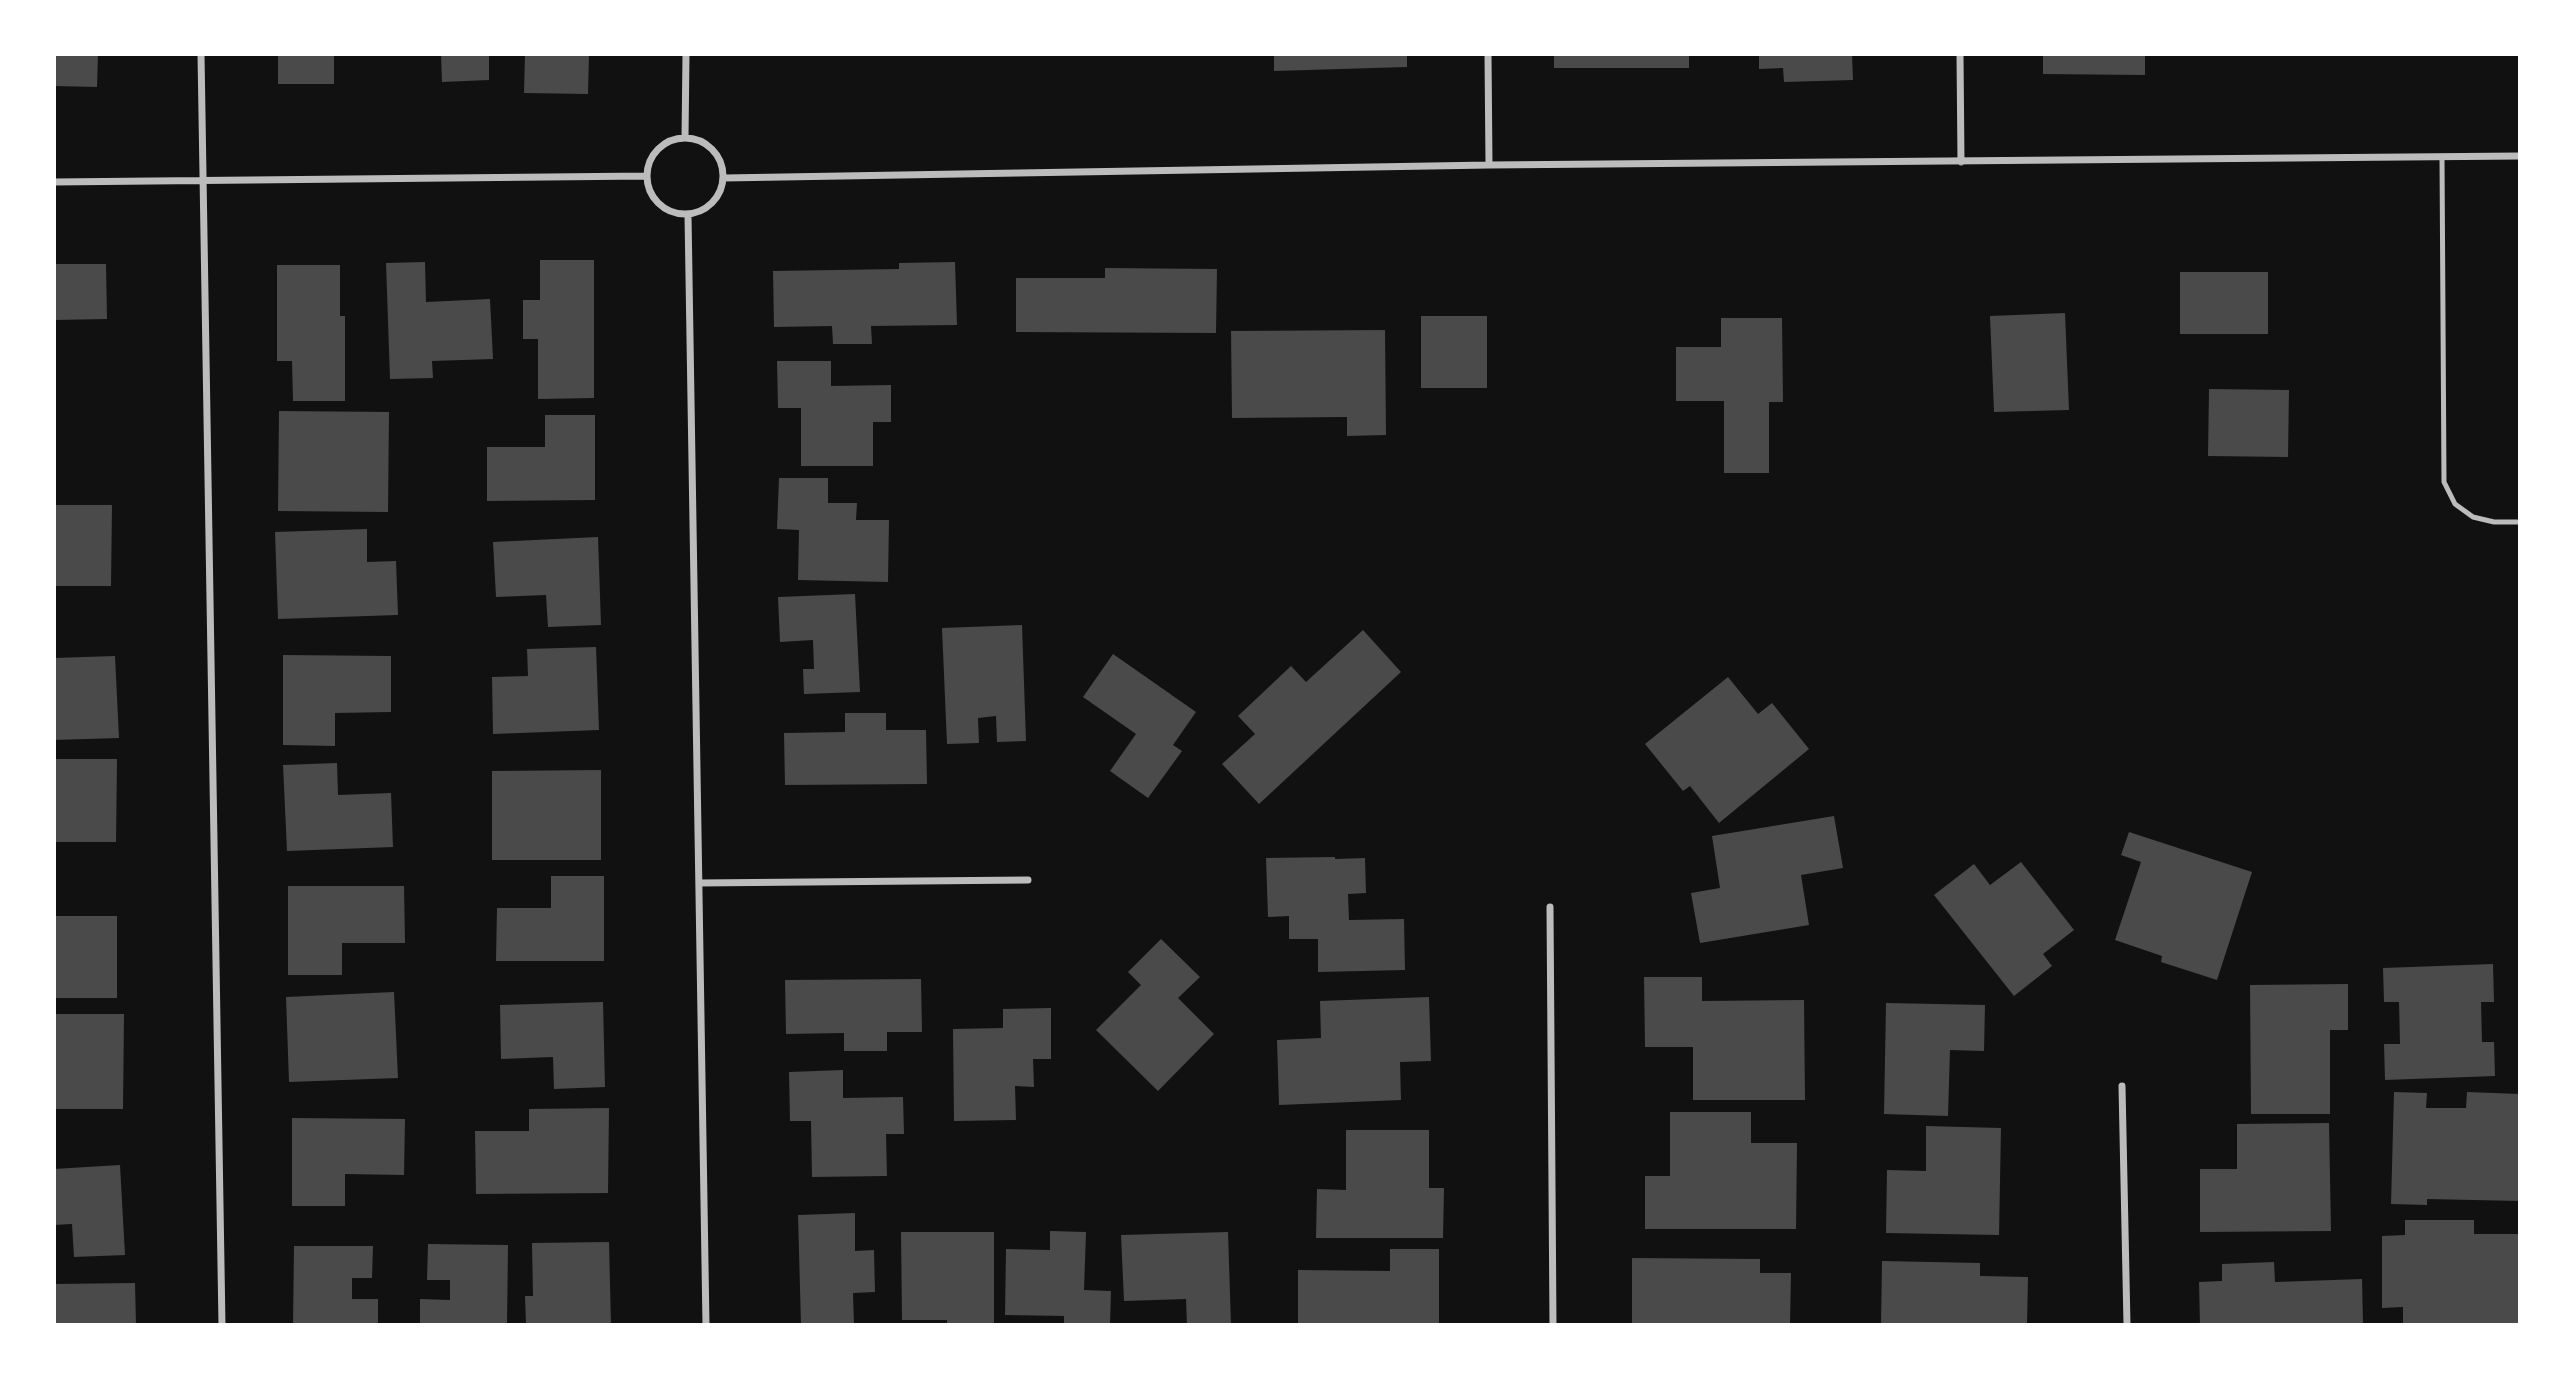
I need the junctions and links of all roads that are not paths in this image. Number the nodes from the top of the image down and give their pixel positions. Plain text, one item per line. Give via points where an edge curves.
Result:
1 (201, 54) edge
2 (687, 54) edge
3 (1488, 54) edge
4 (1960, 54) edge
5 (685, 138) junction
6 (2520, 156) edge
7 (2442, 157) junction
8 (1961, 162) junction
9 (1489, 165) junction
10 (646, 176) junction
11 (724, 178) junction
12 (203, 181) junction
13 (54, 182) edge
14 (688, 215) junction
15 (2520, 522) edge
16 (1028, 880) dead end
17 (699, 883) junction
18 (1550, 907) dead end
19 (2122, 1086) dead end
20 (222, 1325) edge
21 (706, 1325) edge
22 (1553, 1325) edge
23 (2127, 1325) edge

1 - 12 street
2 - 5 street
3 - 9 street
4 - 8 street
5 - 10 street via 654,153
5 - 11 street via 698,140 717,154
6 - 7 street
7 - 8 street
7 - 15 lane via 2444,482 2455,504 2473,517 2494,523
8 - 9 street
9 - 11 street
10 - 12 street
10 - 14 street via 648,189 664,209
11 - 14 street via 716,199
12 - 13 street
12 - 20 street
14 - 17 street
16 - 17 street
17 - 21 street
18 - 22 street
19 - 23 street

